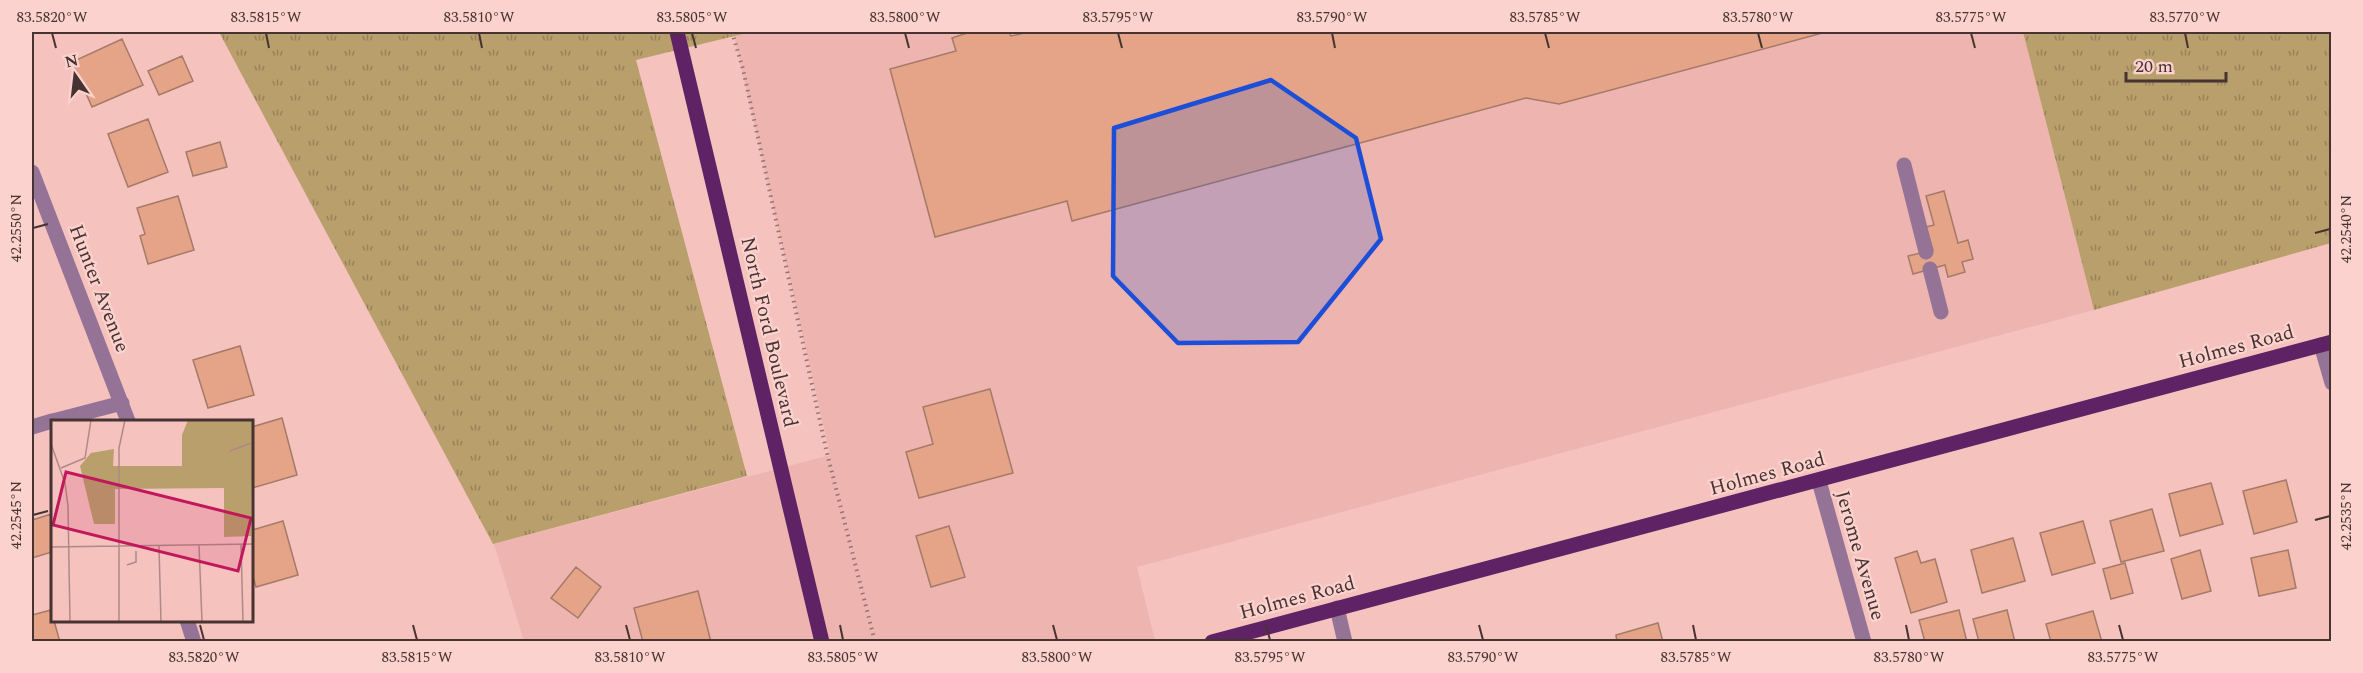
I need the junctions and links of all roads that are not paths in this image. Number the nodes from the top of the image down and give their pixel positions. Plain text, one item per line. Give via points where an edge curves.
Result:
1 (677, 32) edge
2 (1904, 165) dead end
3 (32, 172) edge
4 (1926, 252) dead end
5 (1930, 269) dead end
6 (1941, 312) dead end
7 (2326, 343) edge
8 (2331, 383) edge
9 (122, 403) junction
10 (57, 420) edge
11 (128, 420) edge
12 (51, 422) edge
13 (32, 427) edge
14 (1819, 481) junction
15 (1336, 608) junction
16 (187, 622) edge
17 (194, 642) edge
18 (822, 642) edge
19 (1212, 642) edge
20 (1345, 642) edge
21 (1864, 642) edge

1 - 18 main road, North Ford Boulevard
2 - 4 street
3 - 9 street, Hunter Avenue
5 - 6 street
7 - 8 street
7 - 14 main road, Holmes Road
9 - 10 street
9 - 11 street, Hunter Avenue
12 - 13 street
14 - 15 main road, Holmes Road
14 - 21 street, Jerome Avenue
15 - 19 main road, Holmes Road
15 - 20 street
16 - 17 street

